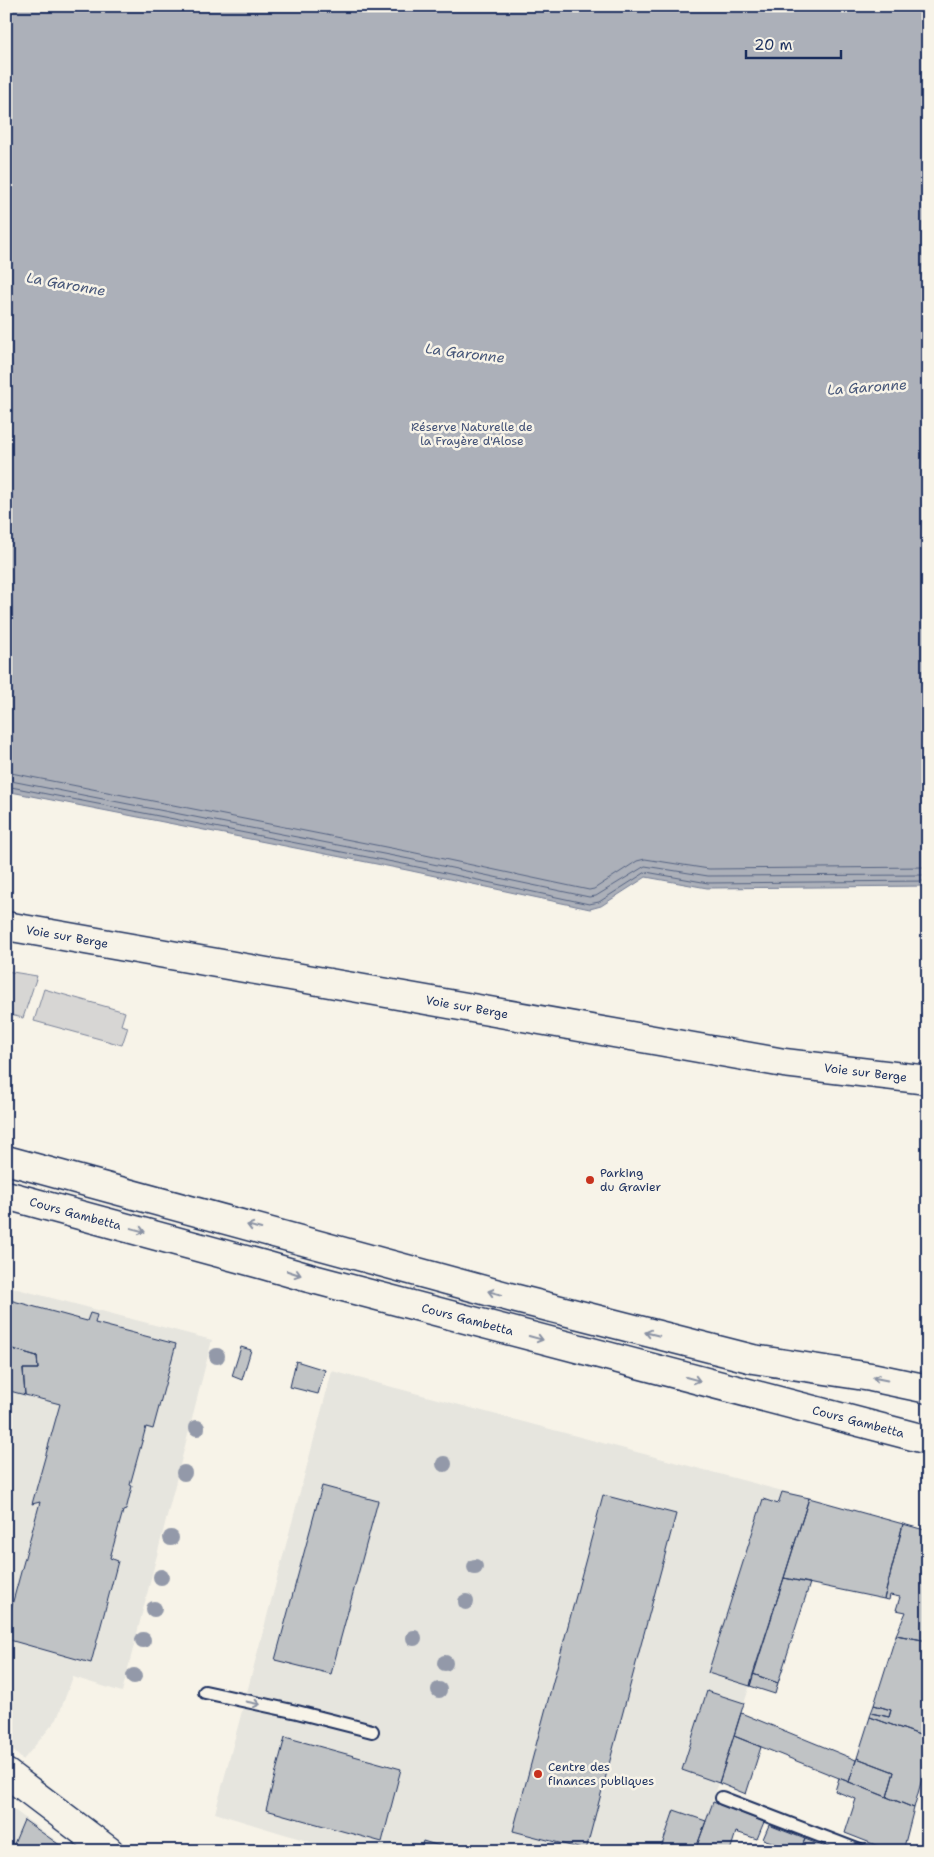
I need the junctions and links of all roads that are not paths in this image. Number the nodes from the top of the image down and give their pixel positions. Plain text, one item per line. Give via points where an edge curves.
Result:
1 (6, 926) edge
2 (928, 1080) edge
3 (6, 1160) edge
4 (6, 1195) edge
5 (928, 1389) edge
6 (928, 1440) edge
7 (205, 1692) dead end
8 (372, 1731) dead end
9 (6, 1773) edge
10 (722, 1798) dead end
11 (110, 1851) edge
12 (860, 1851) edge

1 - 2 main road, Voie sur Berge via 784,1063
5 -> 3 main road via 743,1357
4 -> 6 main road, Cours Gambetta via 319,1281
7 -> 8 lane
9 - 11 main road
10 - 12 lane

